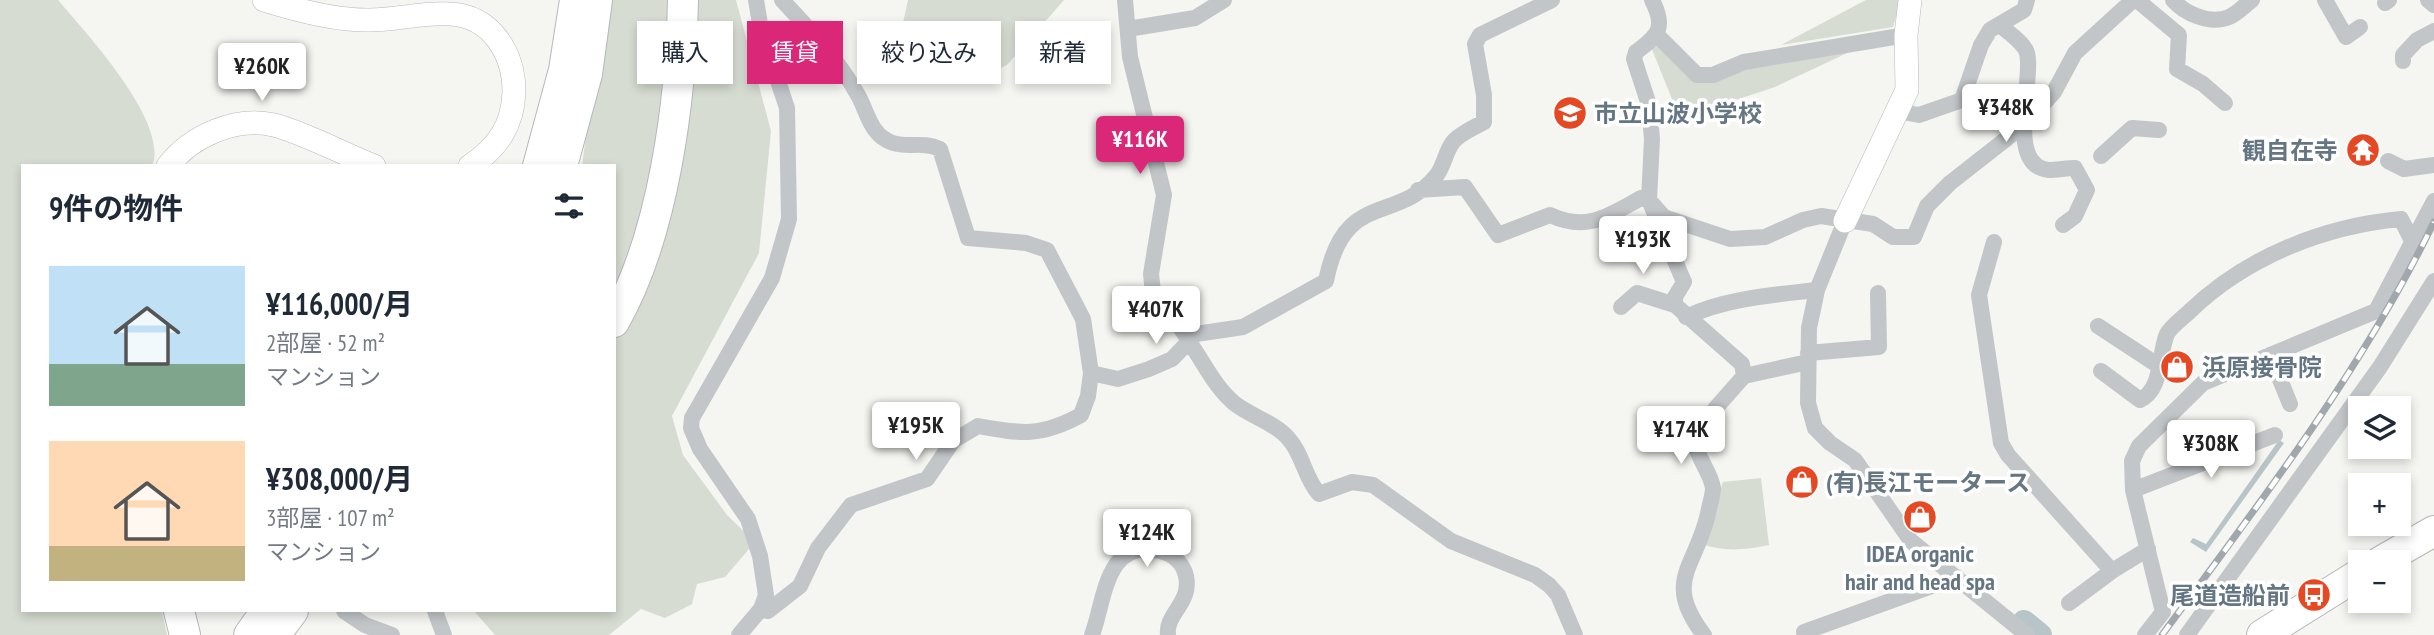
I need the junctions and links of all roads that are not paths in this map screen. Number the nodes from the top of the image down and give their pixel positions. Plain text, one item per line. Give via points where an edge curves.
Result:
1 (264, 0) edge
2 (575, 0) edge
3 (597, 0) edge
4 (673, 0) edge
5 (682, 0) edge
6 (775, 0) edge
7 (782, 0) edge
8 (1125, 0) edge
9 (1224, 0) edge
10 (1552, 0) edge
11 (1652, 0) edge
12 (1910, 0) edge
13 (2027, 0) edge
14 (2135, 0) edge
15 (2173, 0) edge
16 (2252, 0) edge
17 (2325, 0) edge
18 (2428, 0) edge
19 (756, 2) edge
20 (2434, 5) edge
21 (322, 7) edge
22 (2001, 26) junction
23 (2360, 27) dead end
24 (1128, 29) junction
25 (2434, 31) edge
26 (1656, 34) junction
27 (1906, 35) junction
28 (2403, 61) dead end
29 (2225, 103) dead end
30 (1897, 111) junction
31 (2024, 125) junction
32 (2159, 130) dead end
33 (668, 151) junction
34 (1448, 153) junction
35 (2101, 156) dead end
36 (2388, 161) dead end
37 (170, 164) edge
38 (369, 164) edge
39 (472, 164) edge
40 (539, 164) edge
41 (563, 164) edge
42 (2434, 165) edge
43 (1449, 188) junction
44 (1418, 190) junction
45 (1649, 200) junction
46 (2434, 201) edge
47 (1845, 221) junction
48 (2063, 225) dead end
49 (1994, 242) dead end
50 (2413, 243) junction
51 (2433, 286) edge
52 (1817, 290) junction
53 (1878, 293) dead end
54 (1621, 307) dead end
55 (1681, 311) junction
56 (616, 318) edge
57 (2098, 326) dead end
58 (2270, 355) junction
59 (1808, 358) junction
60 (2159, 366) junction
61 (2101, 371) dead end
62 (1091, 373) junction
63 (1744, 376) junction
64 (2290, 404) dead end
65 (2275, 435) dead end
66 (2133, 490) junction
67 (2434, 531) edge
68 (2148, 549) junction
69 (2401, 550) edge
70 (2112, 571) junction
71 (1957, 577) junction
72 (2348, 581) edge
73 (2069, 603) dead end
74 (761, 609) junction
75 (346, 612) edge
76 (435, 612) edge
77 (285, 620) edge
78 (1804, 632) dead end
79 (248, 635) edge
80 (391, 635) edge
81 (444, 635) edge
82 (739, 635) edge
83 (1092, 635) edge
84 (1168, 635) edge
85 (1576, 635) edge
86 (1704, 635) edge
87 (2027, 635) edge
88 (2145, 635) edge
89 (2187, 635) edge
90 (2262, 635) edge

1 - 21 street
2 - 40 highway via 559,93
3 - 41 highway via 584,86
4 - 33 highway via 676,51
5 - 33 highway via 682,51
6 - 19 street
7 - 62 street via 822,43 859,97 871,127 892,143 926,143 940,149 968,238 1026,243 1047,250 1083,319
8 - 24 street
9 - 24 street via 1195,18
10 - 34 street via 1480,35 1475,44 1484,122 1453,141
11 - 26 street via 1660,16
12 - 27 street
13 - 22 street via 2024,10
14 - 29 street via 2179,35 2177,69 2203,83
14 - 31 street via 2075,53 2054,92
15 - 16 street via 2180,9 2211,20 2230,17
17 - 23 street via 2346,37
18 - 20 street
19 - 74 street via 787,108 789,219 772,278 692,418 691,428 700,449 748,519 766,595
21 - 39 street via 367,20 450,13 474,20 494,34 513,68 514,96 502,139
22 - 30 street via 1990,30 1981,45 1962,100 1919,115
22 - 31 street via 2026,50 2029,73
24 - 85 street, bridge via 1142,116 1164,195 1151,274 1153,292 1221,390 1286,435 1295,446 1307,480 1319,494 1352,482 1373,485 1451,541 1549,585
25 - 28 street via 2417,40
26 - 27 street via 1697,75 1713,75 1744,62
26 - 45 street via 1634,59 1651,119
27 - 30 street via 1907,90
30 - 47 street
31 - 47 street via 1927,206 1914,237 1893,237 1873,224
31 - 48 street via 2029,158 2048,170 2076,168 2087,190 2075,216
32 - 35 street via 2132,128
33 - 56 highway via 637,271
34 - 43 street
34 - 44 street via 1437,176
36 - 42 street via 2404,169
37 - 38 street via 193,143 225,127 250,124 274,125
43 - 44 street
43 - 45 street via 1465,187 1498,235 1550,215 1568,224 1599,221 1641,198
44 - 62 street via 1358,218 1331,258 1326,281 1243,327 1196,334 1172,359 1149,369 1118,379
45 - 47 street via 1664,217 1730,239 1765,237 1821,216
45 - 55 street via 1684,282 1675,297
46 - 50 street
47 - 52 street
49 - 70 street via 1979,295 2001,443
50 - 58 street via 2376,311
50 - 60 street via 2401,219 2361,222 2298,243 2243,270 2202,300 2168,332
51 - 89 street
52 - 55 street
52 - 59 street
53 - 59 street via 1879,346
54 - 55 street via 1637,293
55 - 63 street via 1742,364
57 - 60 street
58 - 64 street
58 - 66 street via 2203,383 2186,397 2139,446 2132,461
59 - 63 street
59 - 71 street via 1808,403 1815,428 1854,460 1911,541
60 - 61 street via 2148,396 2140,400
62 - 74 street via 1088,397 1081,415 1073,420 1056,429 1021,434 978,426 953,441 927,479 852,505 818,548 800,586 768,611
63 - 86 street via 1714,410 1695,443 1713,490 1707,520 1681,588 1689,615
65 - 66 street
66 - 68 street
67 - 69 highway
68 - 70 street
68 - 88 street via 2163,612
70 - 73 street
71 - 78 street
71 - 87 street
72 - 90 highway
74 - 82 street
75 - 80 street
76 - 81 street
77 - 79 highway
83 - 84 street via 1108,576 1121,558 1159,550 1175,557 1185,573 1188,592 1167,628

